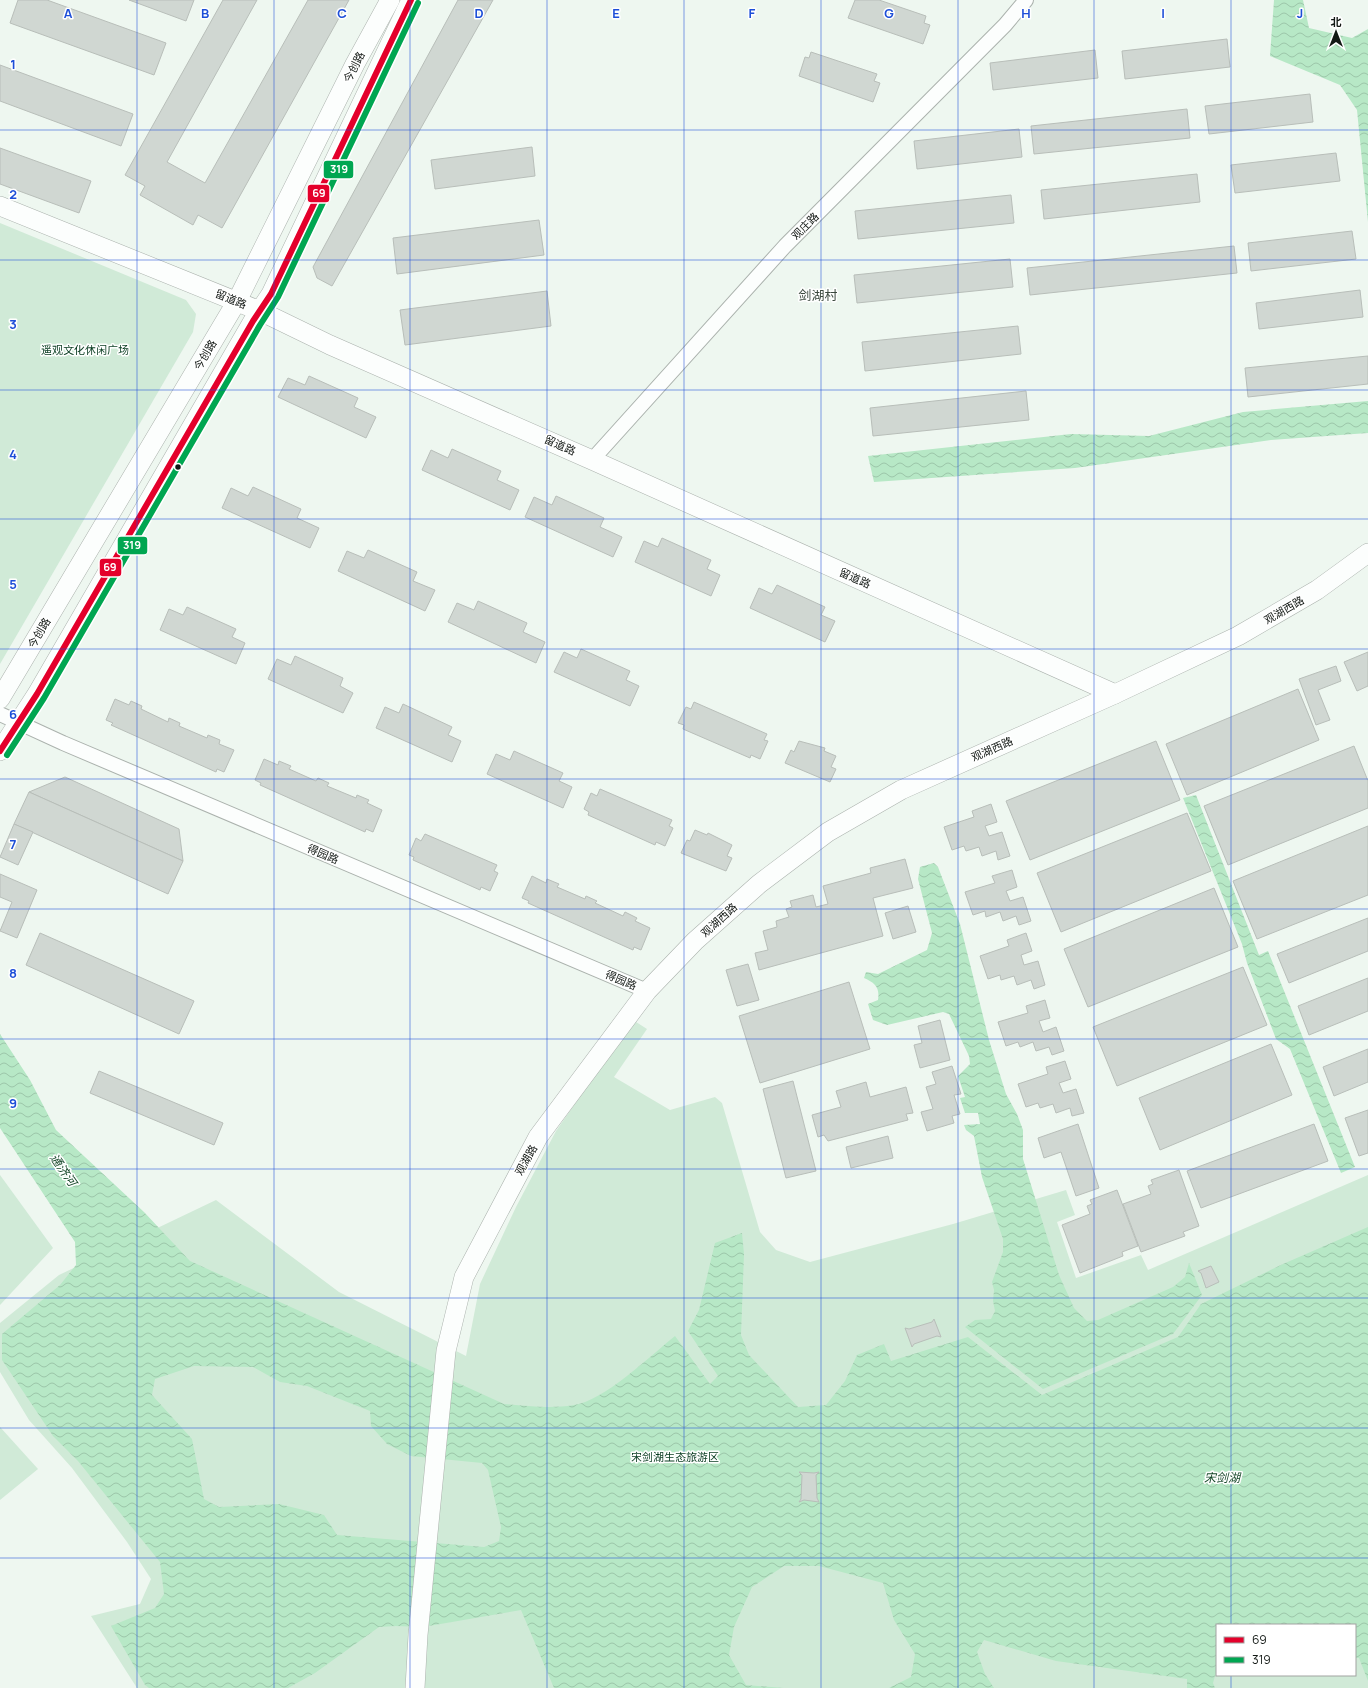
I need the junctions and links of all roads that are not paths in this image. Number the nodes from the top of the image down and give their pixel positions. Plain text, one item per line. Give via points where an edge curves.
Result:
1 (390, 0) edge
2 (411, 0) edge
3 (1026, 0) edge
4 (0, 206) edge
5 (237, 301) junction
6 (260, 311) junction
7 (592, 460) junction
8 (1368, 553) edge
9 (1115, 694) junction
10 (0, 699) edge
11 (0, 714) edge
12 (18, 723) junction
13 (0, 751) edge
14 (647, 991) junction
15 (415, 1688) edge

1 - 5 street, 今创路 via 355,64
2 - 6 street, 今创路 via 271,294
3 - 7 street, 观庄路 via 785,246
4 - 5 street, 留道路
5 - 6 street, 留道路
5 - 10 street, 今创路
6 - 7 street, 留道路 via 330,345
6 - 12 street, 今创路
7 - 9 street, 留道路
8 - 9 street, 观湖西路 via 1317,590 1238,636
9 - 14 street, 观湖西路 via 900,790 828,832 759,884 695,942
11 - 12 street, 得园路
12 - 13 street, 今创路
12 - 14 street, 得园路
14 - 15 street, 观湖路 via 538,1137 464,1277 446,1351

